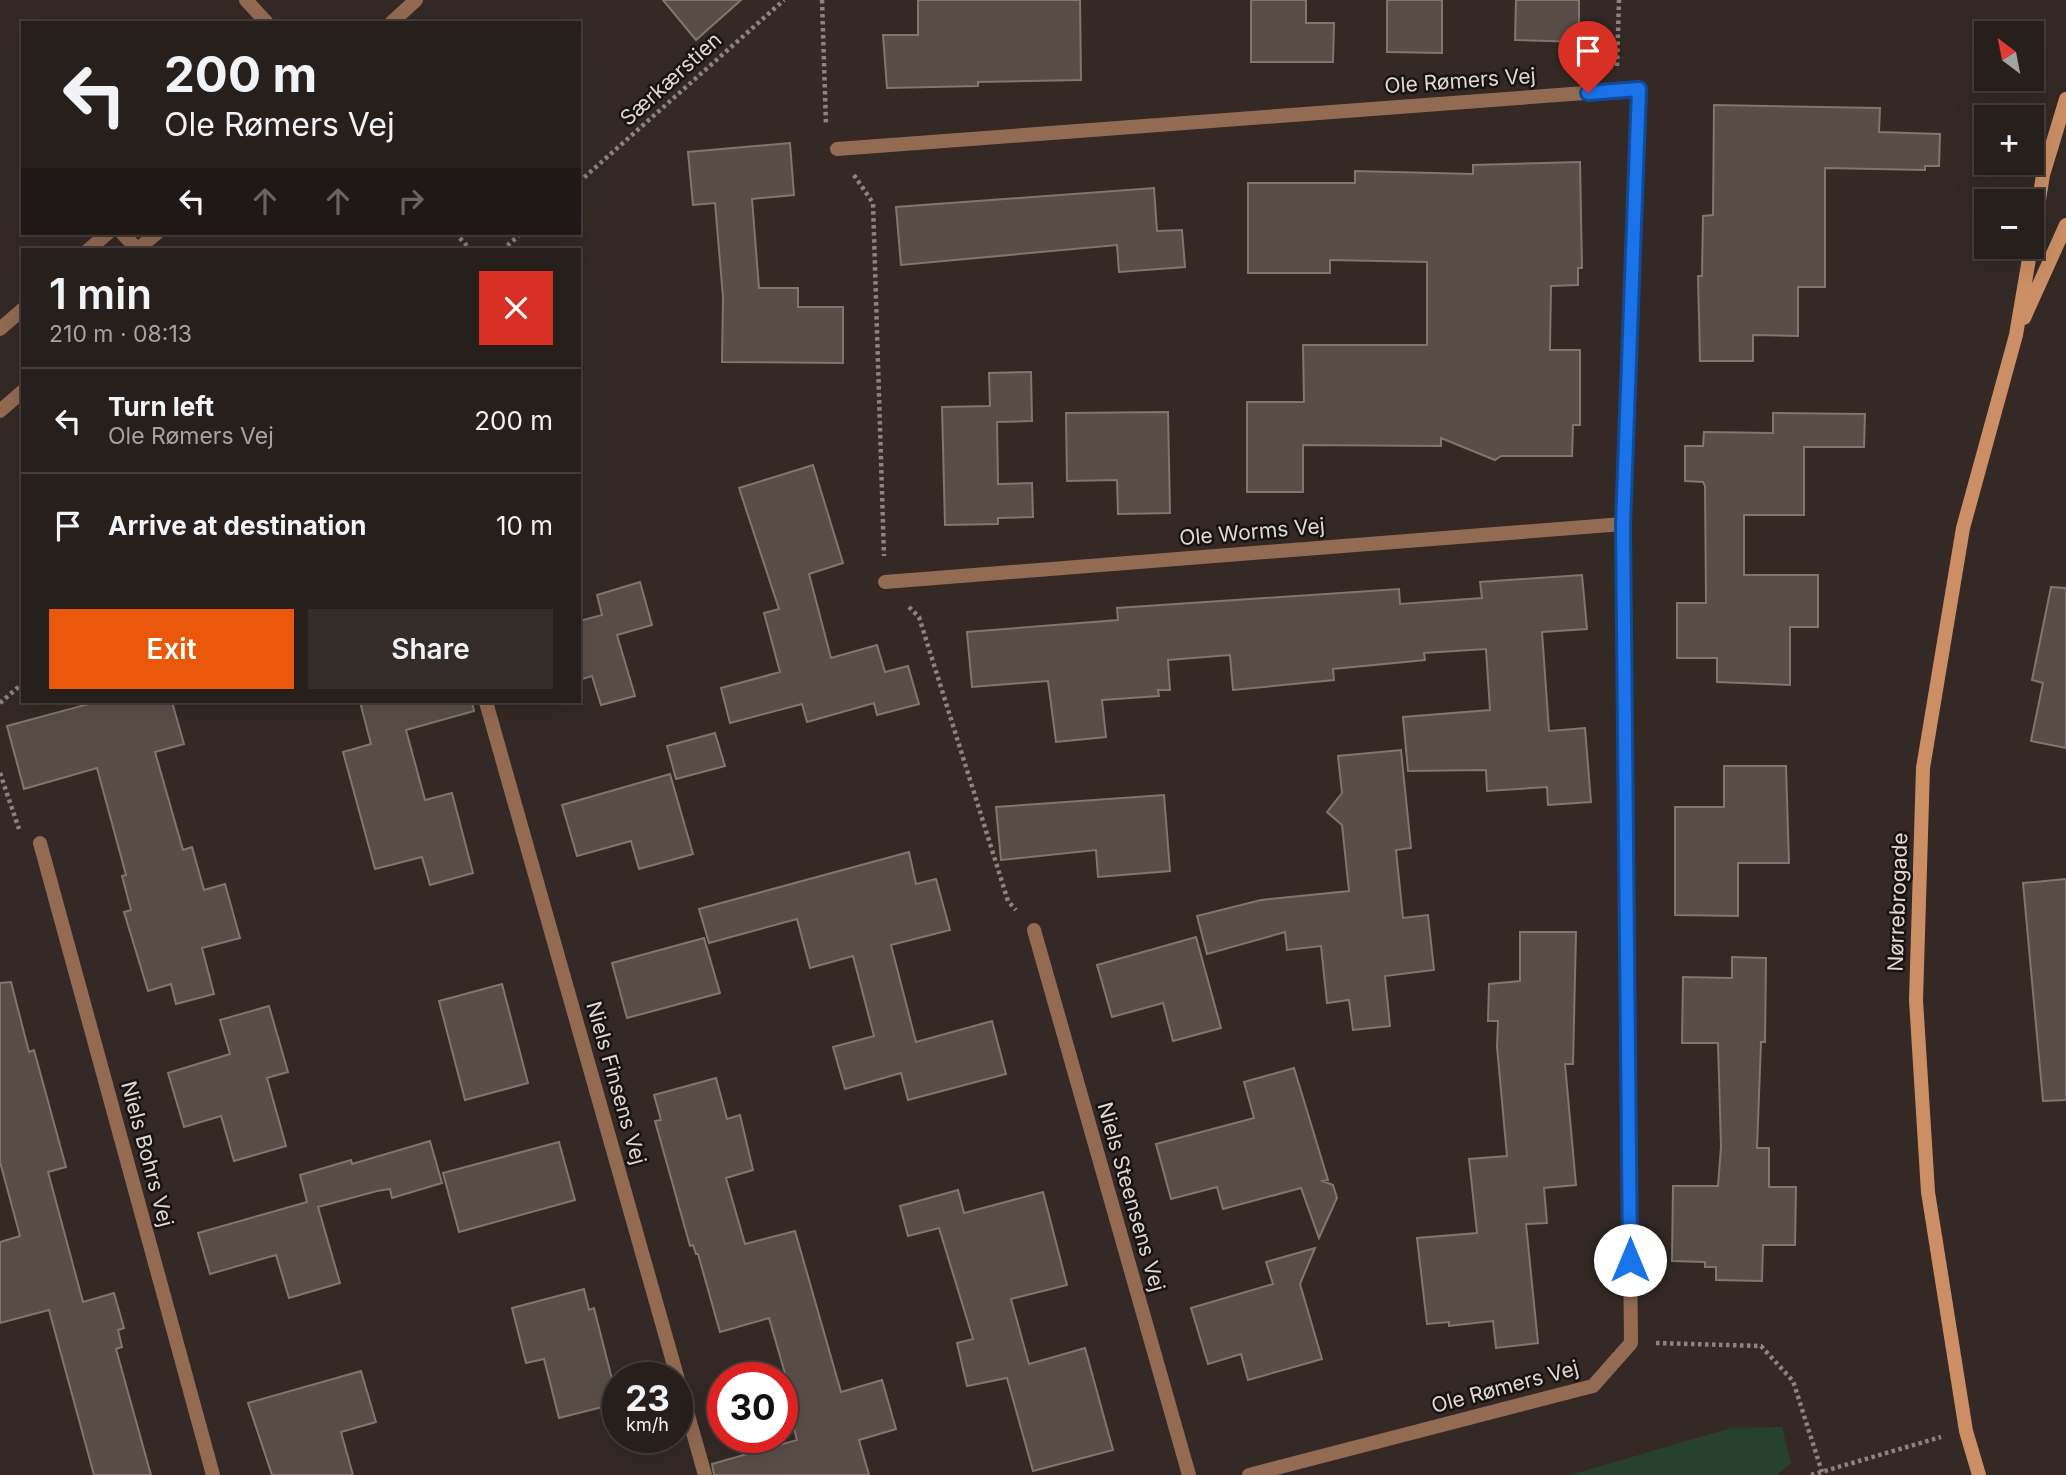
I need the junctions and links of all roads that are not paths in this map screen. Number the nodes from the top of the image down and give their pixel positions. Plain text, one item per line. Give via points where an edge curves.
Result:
1 (246, 0) edge
2 (416, 0) edge
3 (265, 21) edge
4 (393, 21) edge
5 (2066, 99) edge
6 (837, 149) road end
7 (2041, 189) edge
8 (2066, 225) edge
9 (106, 235) edge
10 (155, 235) edge
11 (90, 248) edge
12 (139, 248) edge
13 (2029, 259) edge
14 (21, 311) edge
15 (0, 329) edge
16 (2016, 335) junction
17 (21, 393) edge
18 (0, 411) edge
19 (1623, 524) junction
20 (885, 582) road end
21 (486, 703) edge
22 (40, 844) road end
23 (1034, 930) road end
24 (213, 1475) edge
25 (705, 1475) edge
26 (1189, 1475) edge
27 (1250, 1475) edge
28 (1979, 1475) edge

1 - 3 street
2 - 4 street
5 - 7 street, Nørrebrogade
6 - 19 street, Ole Rømers Vej via 1639,89
8 - 16 street, Nørrebrogade
9 - 11 street
10 - 12 street
13 - 16 street, Nørrebrogade
14 - 15 street
16 - 28 street, Nørrebrogade via 1963,528 1923,768 1916,1000 1928,1192 1966,1430
17 - 18 street
19 - 20 street, Ole Worms Vej
19 - 27 street, Ole Rømers Vej via 1631,1343 1593,1386
21 - 25 street, Niels Finsens Vej
22 - 24 street, Niels Bohrs Vej
23 - 26 street, Niels Steensens Vej

